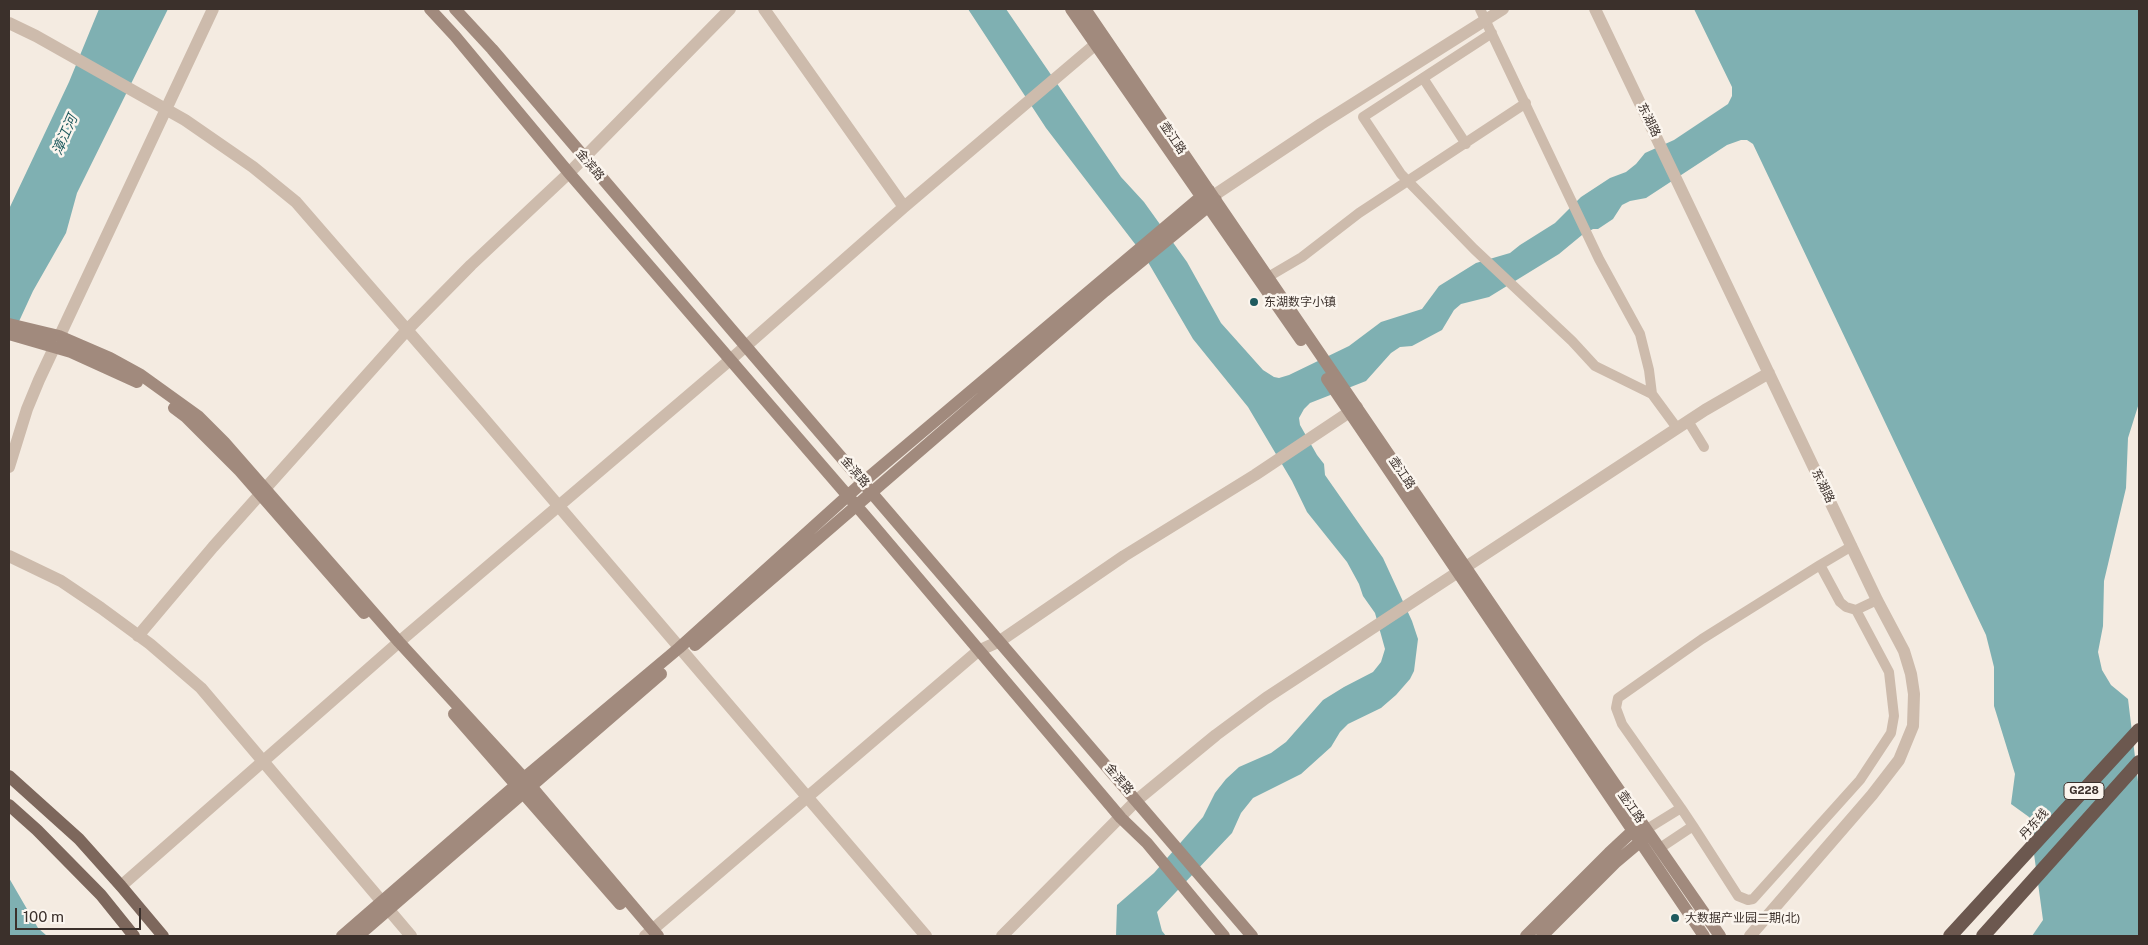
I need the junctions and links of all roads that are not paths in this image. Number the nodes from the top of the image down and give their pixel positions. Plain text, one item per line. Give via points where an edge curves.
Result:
1 (213, 9) edge
2 (430, 9) edge
3 (455, 9) edge
4 (730, 9) edge
5 (764, 9) edge
6 (1072, 9) edge
7 (1085, 9) edge
8 (1503, 9) edge
9 (1595, 9) edge
10 (1483, 14) edge
11 (9, 23) edge
12 (1492, 33) junction
13 (1100, 41) junction
14 (1422, 78) junction
15 (1526, 103) junction
16 (167, 109) junction
17 (555, 123) junction
18 (539, 136) junction
19 (1466, 144) junction
20 (584, 156) junction
21 (569, 173) junction
22 (1409, 182) junction
23 (616, 195) junction
24 (1209, 198) junction
25 (904, 207) junction
26 (601, 210) junction
27 (1125, 268) junction
28 (1268, 277) junction
29 (9, 324) edge
30 (407, 330) junction
31 (9, 334) edge
32 (28, 334) junction
33 (57, 341) junction
34 (745, 346) junction
35 (1316, 354) junction
36 (730, 360) junction
37 (1769, 374) junction
38 (1652, 394) junction
39 (1350, 404) junction
40 (1688, 421) junction
41 (1677, 428) junction
42 (1704, 447) dead end
43 (9, 467) edge
44 (863, 482) junction
45 (263, 492) junction
46 (872, 492) junction
47 (847, 496) junction
48 (559, 506) junction
49 (856, 506) junction
50 (1852, 546) junction
51 (9, 556) edge
52 (1820, 565) junction
53 (1463, 570) junction
54 (1877, 600) junction
55 (1856, 610) junction
56 (138, 636) junction
57 (1000, 641) junction
58 (396, 644) junction
59 (682, 651) junction
60 (978, 651) junction
61 (2139, 730) edge
62 (2139, 762) edge
63 (263, 763) junction
64 (9, 776) edge
65 (524, 786) junction
66 (807, 797) junction
67 (1137, 800) junction
68 (9, 805) edge
69 (1681, 808) junction
70 (1121, 818) junction
71 (1693, 826) junction
72 (1643, 832) junction
73 (1660, 848) junction
74 (122, 886) junction
75 (385, 906) junction
76 (650, 935) edge
77 (134, 936) edge
78 (163, 936) edge
79 (342, 936) edge
80 (358, 936) edge
81 (411, 936) edge
82 (926, 936) edge
83 (1002, 936) edge
84 (1224, 936) edge
85 (1252, 936) edge
86 (1526, 936) edge
87 (1542, 936) edge
88 (1704, 936) edge
89 (1720, 936) edge
90 (1750, 936) edge
91 (1950, 936) edge
92 (1982, 936) edge

1 - 16 street
2 - 18 main road, 金滨路
3 - 17 main road, 金滨路
4 - 20 street
5 - 25 street
6 - 13 main road, 壶江路
7 - 13 main road, 壶江路
8 - 10 street
9 - 37 street, 东湖路
10 - 12 street
10 - 24 street
11 - 16 street
12 - 14 street
12 - 15 street
13 - 24 main road, 壶江路
13 - 25 street
14 - 19 street
14 - 22 street via 1363,117
15 - 19 street
15 - 38 street via 1599,259 1640,334
16 - 30 street via 244,160 296,202
16 - 33 street
17 - 18 main road
17 - 20 main road, 金滨路
18 - 21 main road, 金滨路
19 - 22 street
20 - 21 street
20 - 23 main road, 金滨路
21 - 26 main road, 金滨路
21 - 30 street
22 - 28 street
22 - 38 street via 1474,250 1595,366
23 - 26 main road
23 - 34 main road, 金滨路
24 - 27 main road via 1185,225
24 - 27 main road via 1177,215
24 - 28 main road, 壶江路
24 - 35 main road, 壶江路
25 - 34 street
26 - 36 main road, 金滨路
27 - 44 main road
27 - 46 main road
28 - 35 main road, 壶江路
29 - 32 main road
30 - 45 street
30 - 48 street
31 - 32 main road
32 - 33 main road
33 - 43 street via 27,409
33 - 45 main road via 90,348 124,365 186,407 224,442
34 - 36 street
34 - 44 main road, 金滨路
35 - 39 main road, 壶江路
36 - 47 main road, 金滨路
36 - 48 street
37 - 40 street
37 - 50 street, 东湖路
38 - 41 street
39 - 53 main road, 壶江路
39 - 57 street via 1328,428 1124,556
40 - 41 street
40 - 42 street
41 - 53 street
44 - 46 main road, 金滨路
44 - 47 main road
45 - 56 street
45 - 58 main road
46 - 49 main road
46 - 57 main road, 金滨路
47 - 49 main road, 金滨路
47 - 59 main road
48 - 58 street
48 - 59 street
49 - 59 main road
49 - 60 main road, 金滨路
50 - 52 street
50 - 54 street, 东湖路
51 - 56 street via 61,581
52 - 55 street via 1840,602
52 - 69 street via 1702,640 1616,702 1622,724
53 - 67 street via 1266,698 1216,734
53 - 72 main road, 壶江路
54 - 55 street
54 - 90 street, 东湖路 via 1904,651 1912,674 1913,726 1899,760 1872,795
55 - 71 street via 1889,672 1894,708 1890,734 1860,780 1753,899 1738,896
56 - 63 street via 201,688
57 - 60 street
57 - 67 main road, 金滨路
58 - 63 street
58 - 65 main road
59 - 65 main road
59 - 66 street
60 - 66 street
60 - 70 main road, 金滨路
61 - 91 highway, 丹东线 / G228
62 - 92 highway, G228
63 - 74 street
63 - 75 street
64 - 74 main road via 79,839
65 - 75 main road
65 - 76 main road
66 - 76 street
66 - 82 street
67 - 70 street
67 - 85 main road, 金滨路
68 - 77 main road via 101,894
69 - 71 street
69 - 72 street
70 - 83 street
70 - 84 main road, 金滨路 via 1147,843
71 - 73 street
72 - 73 main road, 壶江路
72 - 86 main road
72 - 87 main road
72 - 88 main road, 壶江路
73 - 89 main road, 壶江路
74 - 78 main road
75 - 79 main road
75 - 80 main road
75 - 81 street

